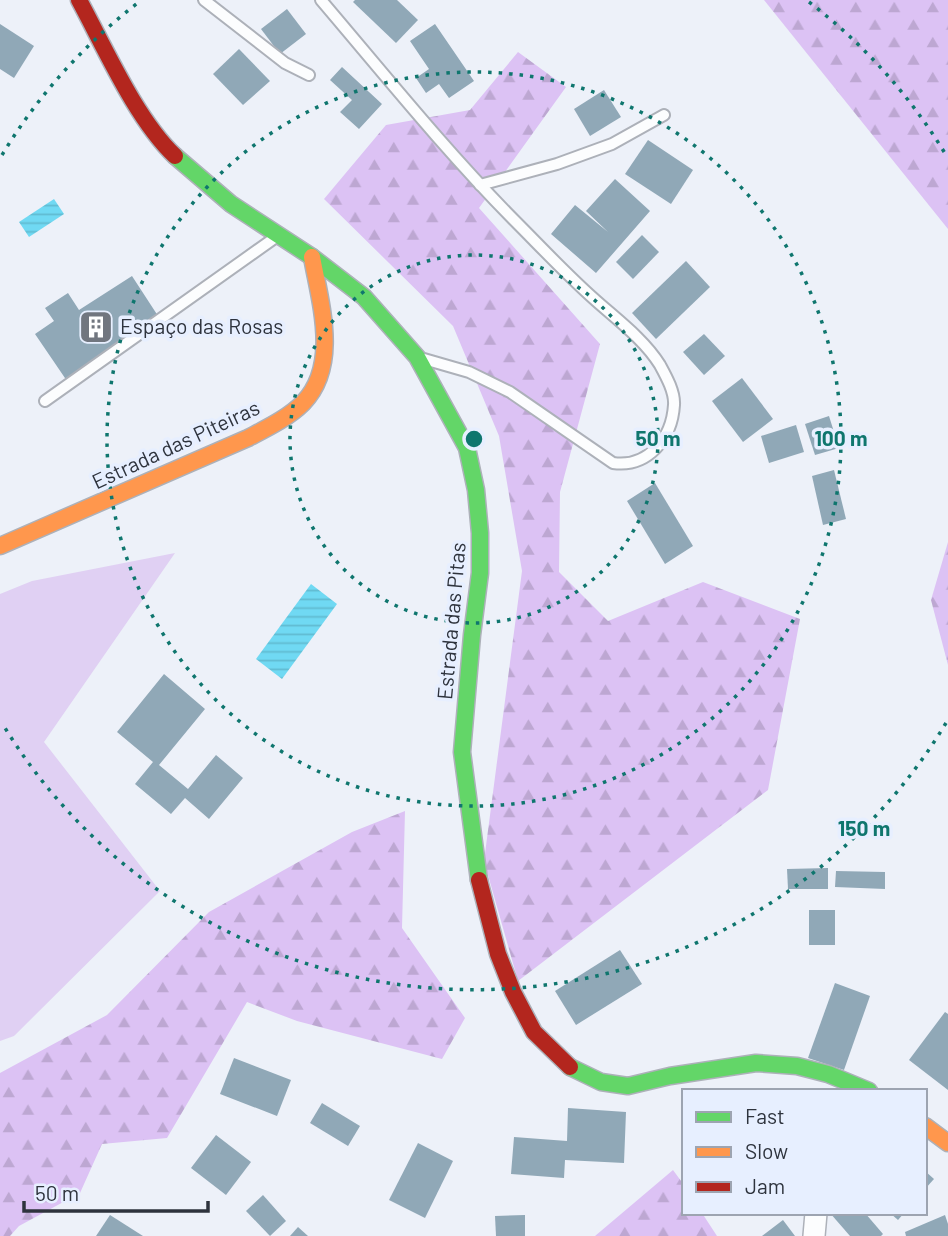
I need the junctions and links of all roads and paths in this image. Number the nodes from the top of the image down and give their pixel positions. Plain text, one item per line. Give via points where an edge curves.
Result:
1 (79, 0) edge
2 (204, 0) edge
3 (321, 0) edge
4 (309, 75) dead end
5 (664, 115) dead end
6 (480, 185) junction
7 (278, 235) junction
8 (312, 257) junction
9 (417, 356) junction
10 (45, 401) dead end
11 (0, 545) edge
12 (828, 1083) edge
13 (859, 1089) edge
14 (927, 1127) edge
15 (948, 1143) edge
16 (816, 1215) edge
17 (814, 1236) edge

1 - 7 street, Estrada das Pitas via 135,102 166,147 232,204
2 - 4 lane via 285,63
3 - 6 lane
5 - 6 lane via 612,144
6 - 9 lane via 659,363 674,403 668,430 641,461 614,463 510,392 470,372
7 - 8 street, Estrada das Pitas
7 - 10 lane
8 - 9 street, Estrada das Pitas via 364,297
8 - 11 street, Estrada das Piteiras via 326,348 319,379 294,411 230,447
9 - 12 street, Estrada das Pitas via 467,448 476,490 480,573 463,752 471,842 498,954 534,1032 569,1066 601,1082 628,1086 756,1063 797,1066
12 - 13 street, Estrada das Pitas
14 - 15 street
16 - 17 street

